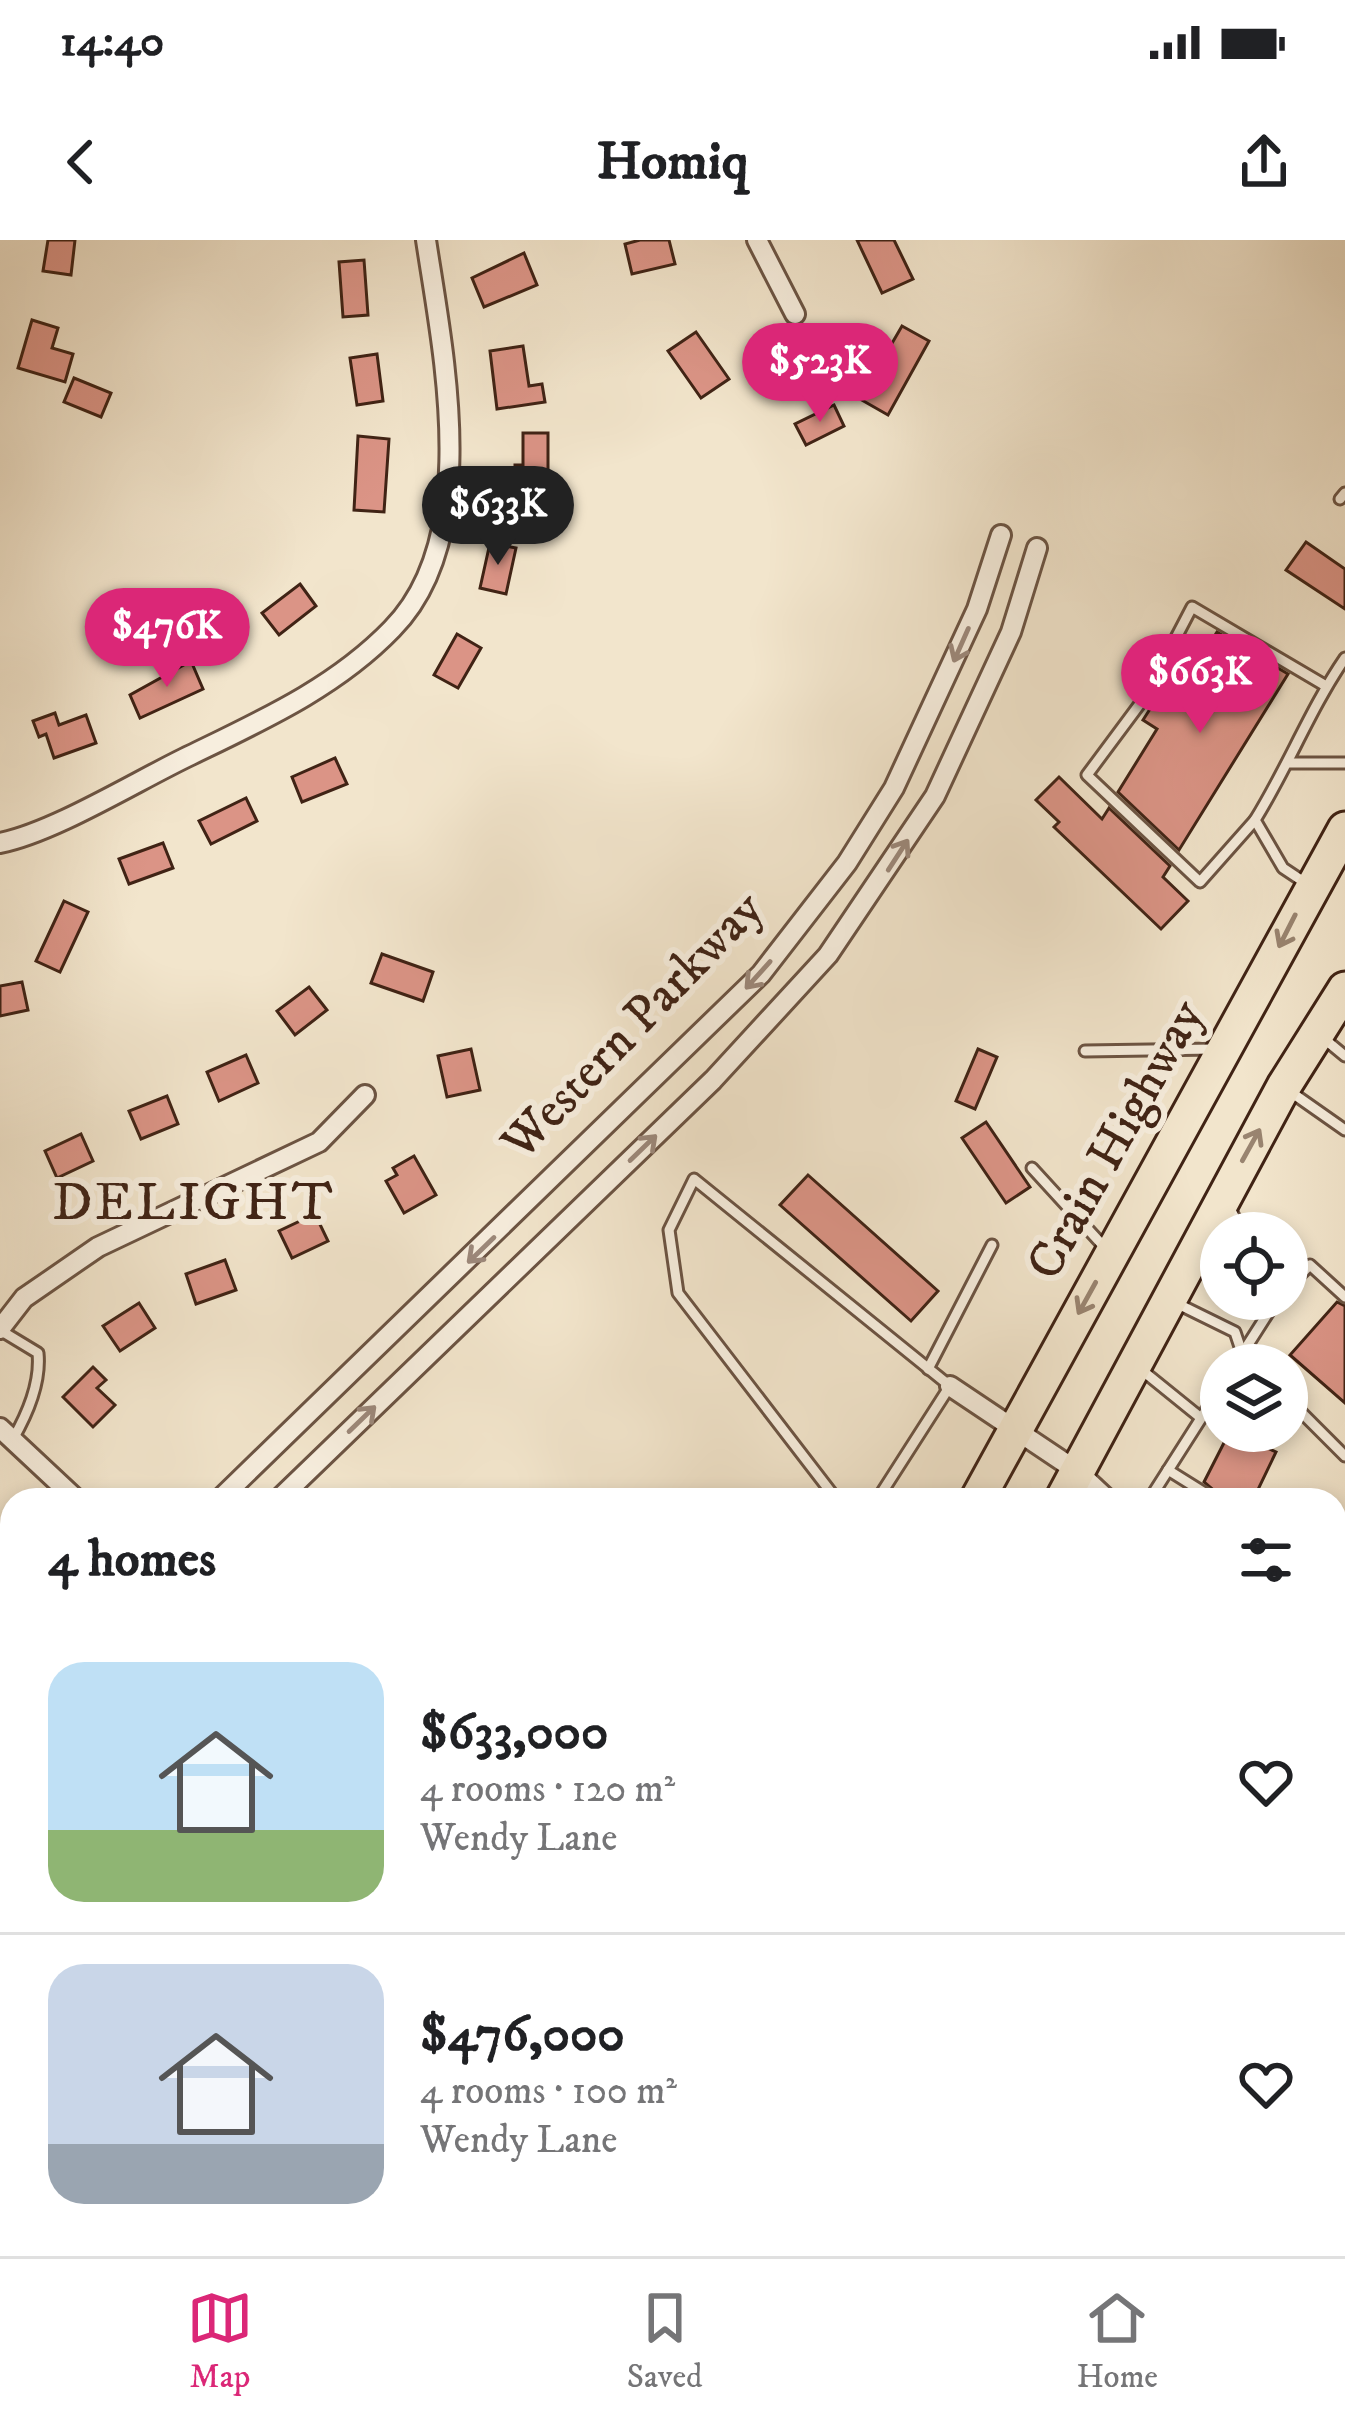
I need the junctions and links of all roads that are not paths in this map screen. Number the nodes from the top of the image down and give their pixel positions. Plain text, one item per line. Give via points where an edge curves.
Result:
1 (426, 240) edge
2 (757, 240) edge
3 (795, 314) dead end
4 (1001, 535) dead end
5 (1036, 548) dead end
6 (1345, 658) edge
7 (1326, 686) junction
8 (1290, 763) junction
9 (1345, 763) edge
10 (1255, 820) junction
11 (1345, 829) edge
12 (0, 843) edge
13 (1310, 887) junction
14 (1345, 988) edge
15 (1318, 1033) junction
16 (1225, 1048) junction
17 (1085, 1051) dead end
18 (1345, 1056) edge
19 (1283, 1086) junction
20 (365, 1095) dead end
21 (1345, 1130) edge
22 (1032, 1168) dead end
23 (1223, 1197) junction
24 (1231, 1212) edge
25 (992, 1245) dead end
26 (1111, 1254) junction
27 (1308, 1266) edge
28 (1345, 1297) edge
29 (1168, 1300) junction
30 (0, 1329) edge
31 (1239, 1344) edge
32 (1134, 1364) junction
33 (928, 1369) junction
34 (950, 1386) junction
35 (1200, 1417) edge
36 (1308, 1419) edge
37 (1200, 1420) edge
38 (1013, 1432) junction
39 (6, 1433) edge
40 (1345, 1456) edge
41 (1168, 1470) junction
42 (1069, 1485) edge
43 (64, 1488) edge
44 (231, 1488) edge
45 (290, 1488) edge
46 (827, 1488) edge
47 (885, 1488) edge
48 (983, 1488) edge
49 (1156, 1488) edge
50 (1197, 1488) edge

1 - 12 street via 449,395 448,475 420,592 395,627 290,707
2 - 3 street
4 -> 44 street, Western Parkway via 895,788 848,863 760,974
45 -> 5 street, Western Parkway via 713,1080 828,955 935,796 1011,632
6 - 7 lane
7 - 8 lane
7 - 10 lane via 1192,607 1145,697 1087,776 1200,882
8 - 9 lane
8 - 10 lane
10 - 13 lane via 1283,868
11 - 13 highway, Crain Highway
13 -> 16 highway, Crain Highway
14 - 15 highway
15 - 18 lane
15 - 19 highway
16 - 17 lane
16 - 26 highway, Crain Highway
19 - 21 lane
23 -> 19 highway
20 - 30 street via 319,1142 98,1247 24,1298
22 - 26 lane
23 - 24 lane
23 - 29 highway
25 - 33 lane
26 -> 38 highway, Crain Highway
27 - 28 lane
29 - 31 lane via 1235,1332
29 - 32 highway
30 - 39 lane via 38,1353 40,1370 28,1414
32 - 35 lane
32 - 42 highway
33 - 34 lane
33 - 46 lane via 694,1179 669,1229 678,1293
34 - 38 street
34 - 47 lane
36 - 40 lane
37 - 41 lane
38 - 42 street
38 - 48 highway, Crain Highway
39 - 43 street
41 - 49 lane
41 - 50 lane

